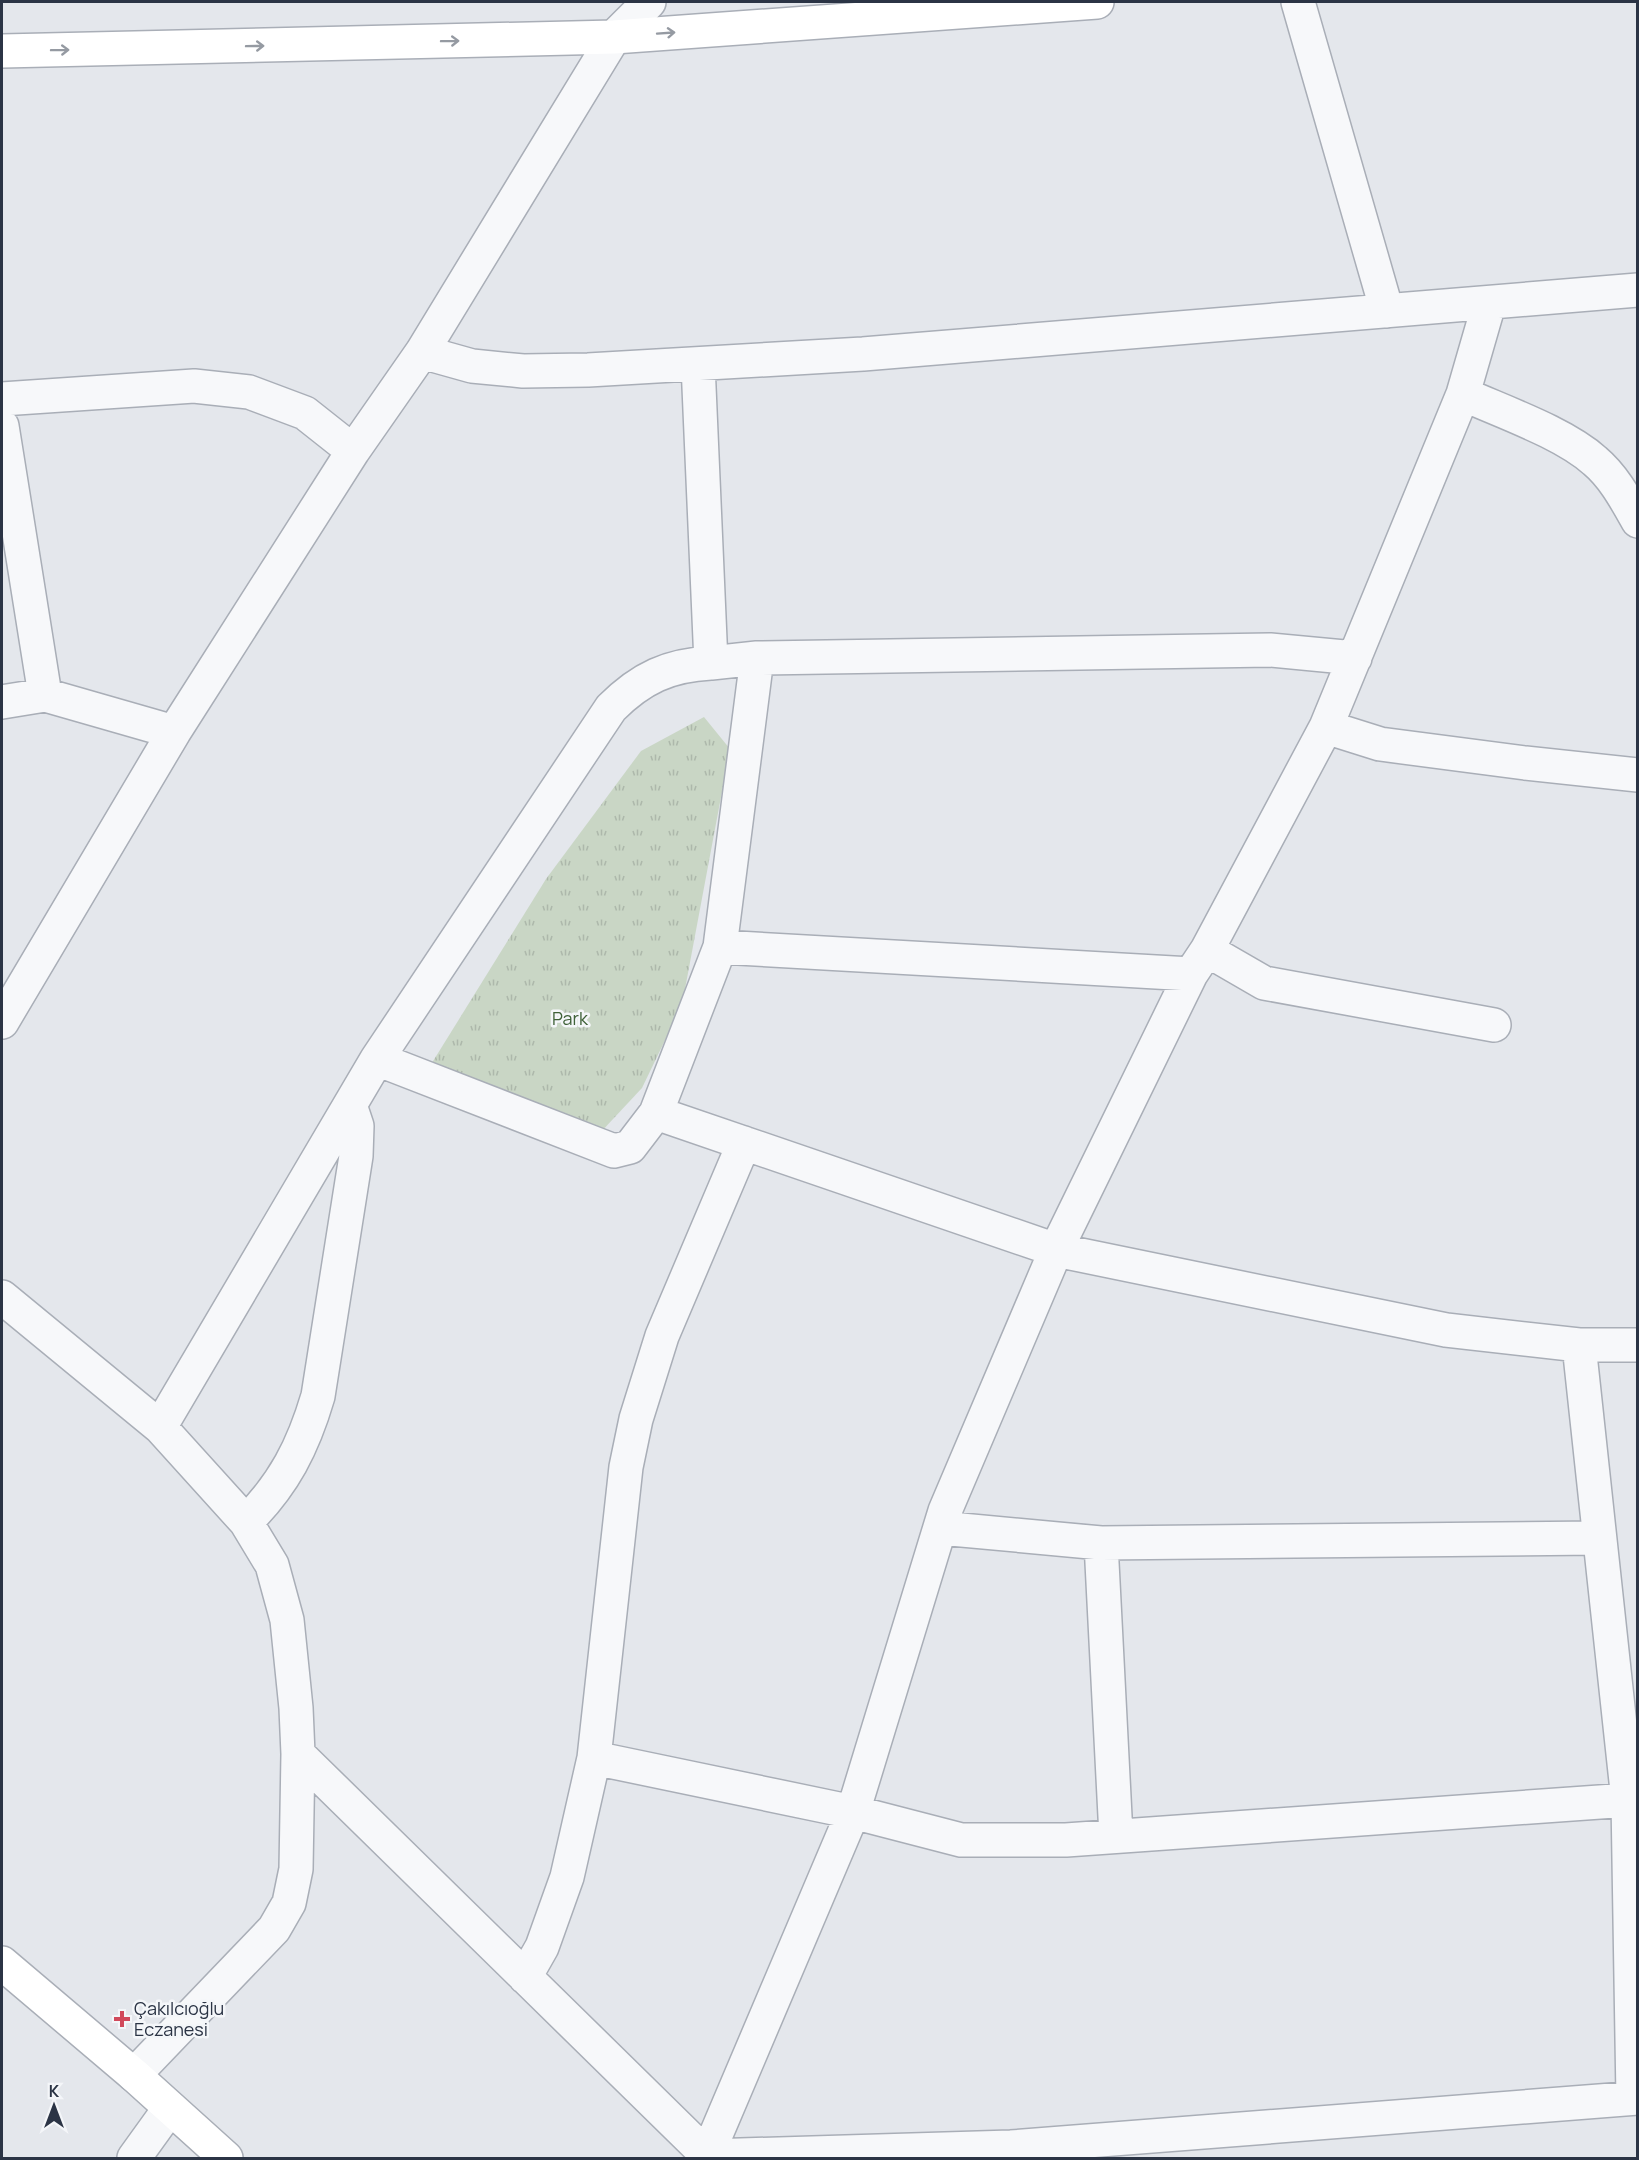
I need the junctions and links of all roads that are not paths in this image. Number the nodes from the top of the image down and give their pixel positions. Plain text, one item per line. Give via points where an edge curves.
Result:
1 (649, 2) edge
2 (1097, 2) edge
3 (1298, 2) edge
4 (614, 37) junction
5 (2, 51) edge
6 (1638, 290) edge
7 (1489, 303) junction
8 (1387, 311) junction
9 (422, 352) junction
10 (698, 364) junction
11 (1463, 394) junction
12 (2, 399) edge
13 (2, 426) edge
14 (353, 451) junction
15 (1638, 521) edge
16 (757, 658) junction
17 (1354, 658) junction
18 (711, 663) junction
19 (45, 695) junction
20 (2, 702) edge
21 (1326, 727) junction
22 (174, 732) junction
23 (1638, 775) edge
24 (720, 947) junction
25 (1199, 962) junction
26 (2, 1022) edge
27 (1494, 1025) dead end
28 (377, 1059) junction
29 (350, 1105) junction
30 (656, 1113) junction
31 (744, 1143) junction
32 (1056, 1250) junction
33 (2, 1297) edge
34 (1579, 1345) junction
35 (1638, 1345) edge
36 (160, 1427) junction
37 (246, 1522) junction
38 (940, 1528) junction
39 (1599, 1538) junction
40 (1101, 1543) junction
41 (298, 1754) junction
42 (594, 1758) junction
43 (1628, 1800) junction
44 (853, 1812) junction
45 (1116, 1836) junction
46 (2, 1963) edge
47 (525, 1977) junction
48 (134, 2075) junction
49 (1635, 2098) edge
50 (170, 2108) junction
51 (1012, 2153) edge
52 (707, 2157) edge
53 (134, 2158) edge
54 (226, 2158) edge

1 - 4 street
4 -> 2 main road
3 - 8 street
5 -> 4 main road
4 - 9 street
6 - 7 street
7 - 8 street
7 - 11 street
8 - 10 street
9 - 10 street via 472,366 523,371
9 - 14 street
10 - 18 street
11 - 15 street via 1564,440 1596,461 1622,492
11 - 17 street
12 - 14 street via 194,386 249,392 304,413
13 - 19 street
14 - 22 street
16 - 17 street via 1270,650
16 - 18 street
16 - 24 street
17 - 21 street
18 - 28 street via 689,664 646,679 611,708
19 - 20 street
19 - 22 street
21 - 23 street via 1380,744
21 - 25 street
22 - 26 street
24 - 25 street
24 - 30 street
25 - 27 street via 1264,982
25 - 32 street
28 - 29 street
28 - 30 street via 614,1151 630,1147
29 - 36 street
29 - 37 street via 357,1126 356,1156 318,1396 296,1457 265,1503
30 - 31 street
31 - 32 street
31 - 42 street via 662,1336 636,1419 627,1467
32 - 34 street via 1446,1330
32 - 38 street
33 - 36 street
34 - 35 street
34 - 39 street
36 - 37 street
37 - 41 street via 272,1565 287,1620
38 - 40 street
38 - 44 street
39 - 40 street
39 - 43 street
40 - 45 street
41 - 47 street
41 - 48 street via 296,1869 289,1903 274,1929
42 - 44 street
42 - 47 street via 567,1877 542,1947
43 - 45 street
43 - 49 street
44 - 45 street via 961,1840
44 - 52 street
46 - 48 main road
47 - 52 street
48 - 50 main road
49 - 51 street
50 - 53 street
50 - 54 main road
51 - 52 street

